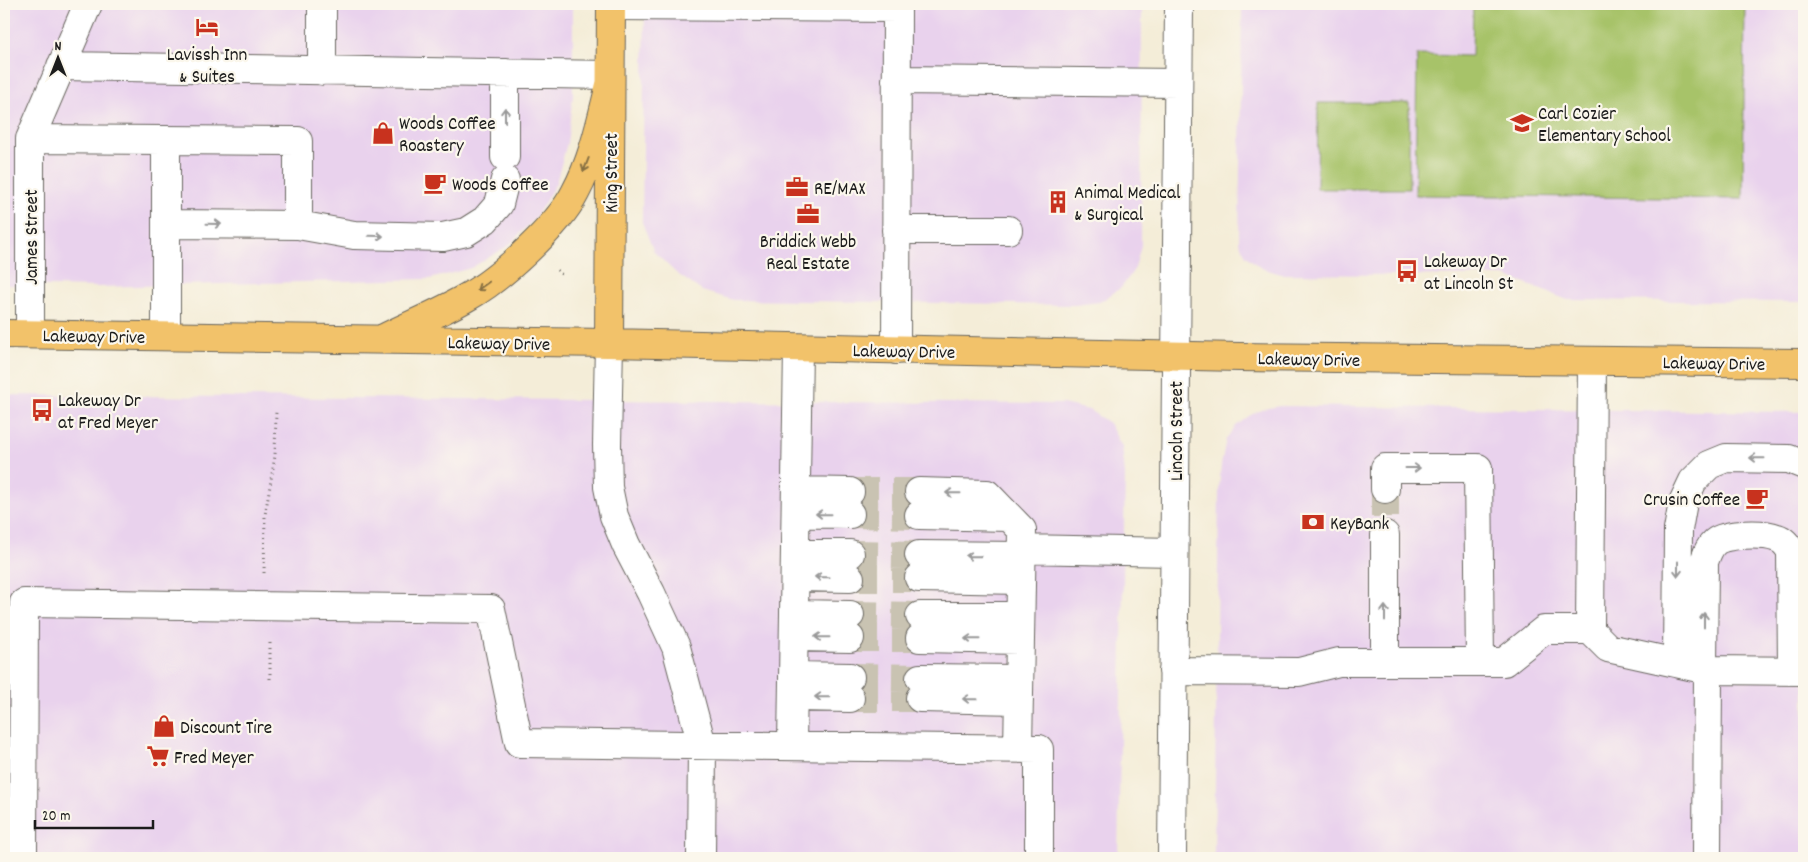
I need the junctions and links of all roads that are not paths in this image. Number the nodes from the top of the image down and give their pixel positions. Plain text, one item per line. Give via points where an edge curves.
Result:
1 (88, 4) edge
2 (322, 4) edge
3 (1179, 4) edge
4 (611, 5) edge
5 (897, 6) edge
6 (61, 66) junction
7 (322, 71) junction
8 (505, 74) junction
9 (610, 80) junction
10 (896, 80) junction
11 (1178, 83) junction
12 (30, 139) junction
13 (166, 141) junction
14 (166, 224) junction
15 (298, 225) junction
16 (896, 230) junction
17 (1008, 230) dead end
18 (4, 334) edge
19 (30, 334) junction
20 (166, 336) junction
21 (379, 340) junction
22 (609, 343) junction
23 (798, 348) junction
24 (896, 350) junction
25 (1175, 356) junction
26 (1592, 361) junction
27 (1804, 363) edge
28 (1804, 465) edge
29 (1385, 488) tunnel mouth
30 (796, 502) junction
31 (850, 503) tunnel mouth
32 (1009, 516) junction
33 (1385, 535) tunnel mouth
34 (1174, 552) junction
35 (1021, 562) junction
36 (795, 565) junction
37 (850, 566) tunnel mouth
38 (920, 567) tunnel mouth
39 (794, 626) junction
40 (850, 626) tunnel mouth
41 (920, 627) tunnel mouth
42 (1020, 628) junction
43 (1590, 630) junction
44 (1385, 662) junction
45 (1480, 662) junction
46 (1677, 663) junction
47 (1706, 669) junction
48 (1798, 670) edge
49 (1173, 671) junction
50 (793, 687) junction
51 (850, 687) tunnel mouth
52 (920, 688) tunnel mouth
53 (1019, 690) junction
54 (14, 715) edge
55 (702, 745) junction
56 (792, 746) junction
57 (1018, 748) junction
58 (23, 858) edge
59 (701, 858) edge
60 (1039, 858) edge
61 (1172, 858) edge
62 (1707, 858) edge

1 - 6 street
2 - 7 street
3 - 11 street, Lincoln Street
4 - 5 street
4 - 9 main road, King Street
5 - 10 street
6 - 7 street
6 - 12 street
7 - 8 street
8 - 9 street
15 -> 8 street via 354,235 443,237 466,232 486,220 499,204 505,168
9 -> 21 main road via 595,142 575,194 556,221 499,275 470,296
9 - 22 main road, King Street
10 - 11 street
10 - 16 street
11 - 25 street, Lincoln Street
12 - 13 street
12 - 19 street, James Street
13 - 14 street
13 - 15 street via 298,141
14 -> 15 street
14 - 20 street
16 - 17 street
16 - 24 street
18 - 19 main road, Lakeway Drive
19 - 20 main road, Lakeway Drive
20 - 21 main road, Lakeway Drive
21 - 22 main road, Lakeway Drive
22 - 23 main road, Lakeway Drive
22 - 55 street via 607,445 612,506 626,545 676,647
23 - 24 main road, Lakeway Drive
23 - 30 street
24 - 25 main road, Lakeway Drive
25 - 26 main road, Lakeway Drive
25 - 34 street, Lincoln Street
26 - 27 main road, Lakeway Drive
26 - 43 street
28 -> 46 street via 1789,459 1726,458 1709,465 1693,481 1683,502 1678,530
29 -> 45 street via 1385,468 1478,468
31 -> 30 street
30 - 36 street
32 -> 32 street via 987,494 920,504
32 - 35 street via 1022,530
44 -> 33 street
34 - 35 street
34 - 49 street, Lincoln Street
35 -> 38 street
35 - 42 street
37 -> 36 street
36 - 39 street
40 -> 39 street
39 - 50 street
42 -> 41 street
42 - 53 street
43 - 45 street via 1544,630 1504,662
43 - 46 street via 1608,648
44 - 45 street
44 - 49 street via 1339,662 1299,672
46 - 47 street
47 - 48 street
47 -> 48 street via 1704,562 1708,549 1728,536 1767,536 1784,542 1791,551
47 - 62 street
49 - 61 street, Lincoln Street
51 -> 50 street
50 - 56 street
53 -> 52 street
53 - 57 street
54 - 55 street via 24,603 491,609 519,743
54 - 58 street
55 - 56 street
55 - 59 street
56 - 57 street
57 - 60 street via 1039,748

